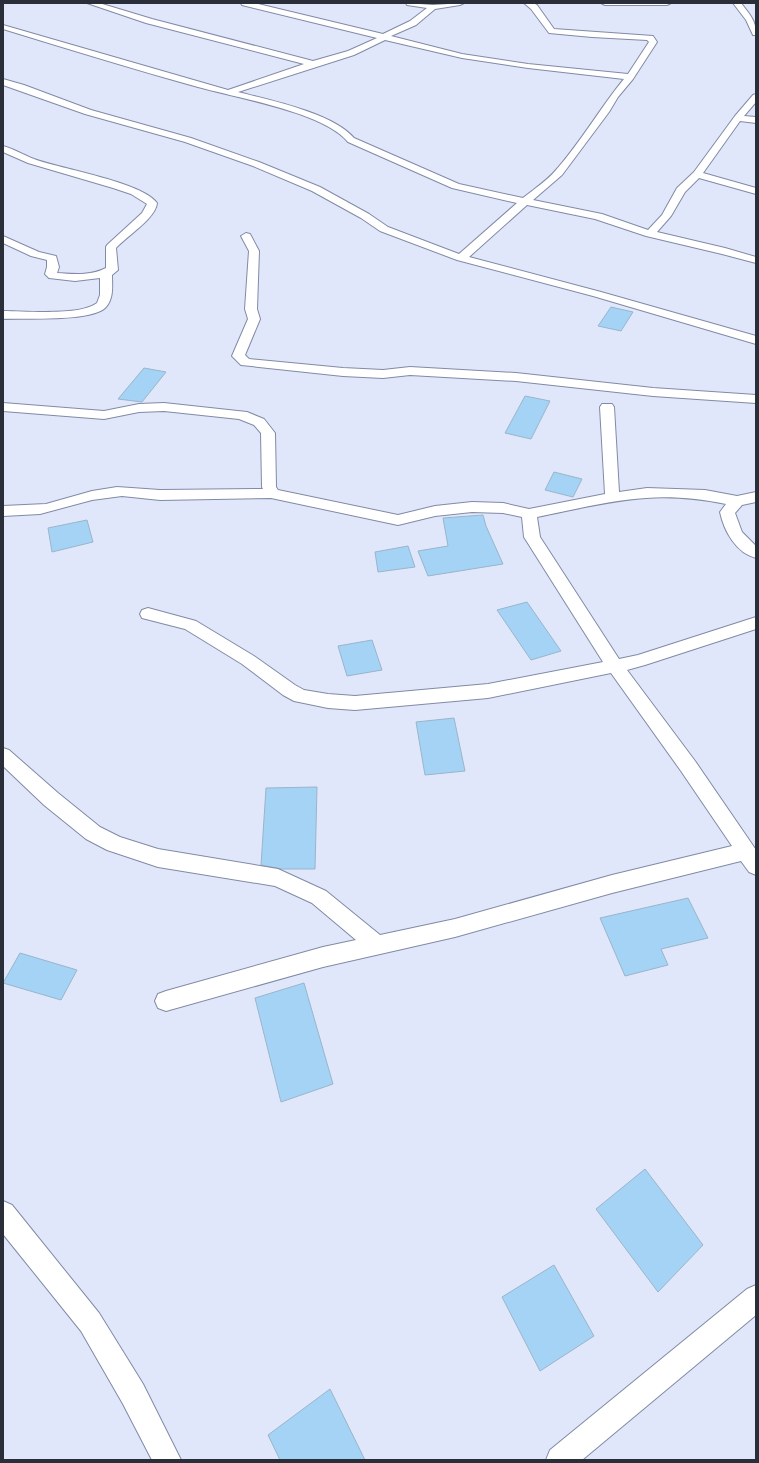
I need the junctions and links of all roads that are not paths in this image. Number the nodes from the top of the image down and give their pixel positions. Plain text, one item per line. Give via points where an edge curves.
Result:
1 (91, 3) edge
2 (245, 3) edge
3 (410, 3) edge
4 (460, 3) edge
5 (528, 3) edge
6 (605, 3) edge
7 (667, 3) edge
8 (737, 3) edge
9 (433, 7) junction
10 (3, 27) edge
11 (756, 33) edge
12 (385, 38) junction
13 (313, 64) junction
14 (630, 76) junction
15 (3, 82) edge
16 (229, 93) junction
17 (756, 97) edge
18 (738, 118) junction
19 (756, 120) edge
20 (3, 149) edge
21 (697, 174) junction
22 (756, 191) edge
23 (525, 201) junction
24 (650, 234) junction
25 (246, 236) dead end
26 (3, 239) edge
27 (461, 258) junction
28 (756, 260) edge
29 (106, 274) junction
30 (3, 315) edge
31 (756, 340) edge
32 (756, 399) edge
33 (3, 407) edge
34 (607, 407) dead end
35 (273, 493) junction
36 (612, 497) junction
37 (756, 497) edge
38 (737, 501) junction
39 (3, 511) edge
40 (529, 514) junction
41 (756, 553) edge
42 (148, 614) dead end
43 (756, 623) edge
44 (614, 665) junction
45 (3, 755) edge
46 (751, 859) edge
47 (377, 945) junction
48 (166, 1001) dead end
49 (3, 1214) edge
50 (756, 1298) edge
51 (167, 1460) edge
52 (560, 1460) edge

1 - 13 street
2 - 12 street
3 - 9 street
4 - 9 street
5 - 14 street via 552,31 643,36 653,40
6 - 7 street
8 - 11 street
9 - 12 street
10 - 16 street
12 - 13 street via 351,54
12 - 14 street via 462,56
13 - 16 street
14 - 23 street via 559,173
15 - 27 street via 88,112 180,138 256,164 316,189 384,229
16 - 23 street via 316,117 331,124 356,142 456,186
17 - 18 street
18 - 19 street
18 - 21 street
20 - 29 street via 30,160 98,179 150,200 151,210 111,247 112,270
21 - 22 street
21 - 24 street via 681,190 666,216
23 - 24 street via 598,216
23 - 27 street
24 - 28 street
25 - 32 street via 254,251 254,319 238,356 245,362 343,372 383,374 410,371 516,377 653,392
26 - 29 street via 35,254 52,258 53,276
27 - 31 street
29 - 30 street via 105,299 100,307 93,311
33 - 35 street via 104,414 164,407 242,415 259,422 268,433 269,487
34 - 36 street
35 - 39 street via 228,496 119,492 90,495 50,507
35 - 40 street via 398,520 472,507 503,508
36 - 38 street via 647,493 705,495
36 - 40 street
37 - 38 street
38 - 41 street via 727,512 729,522 737,537
40 - 44 street via 532,537
42 - 44 street via 190,625 248,660 289,690 300,696 328,702 354,703 488,691
43 - 44 street via 639,661
44 - 46 street via 688,766
45 - 47 street via 51,800 93,833 114,844 158,858 278,878 319,897
46 - 47 street via 612,884 455,928
47 - 48 street via 323,957
49 - 51 street via 90,1322 133,1394
50 - 52 street

